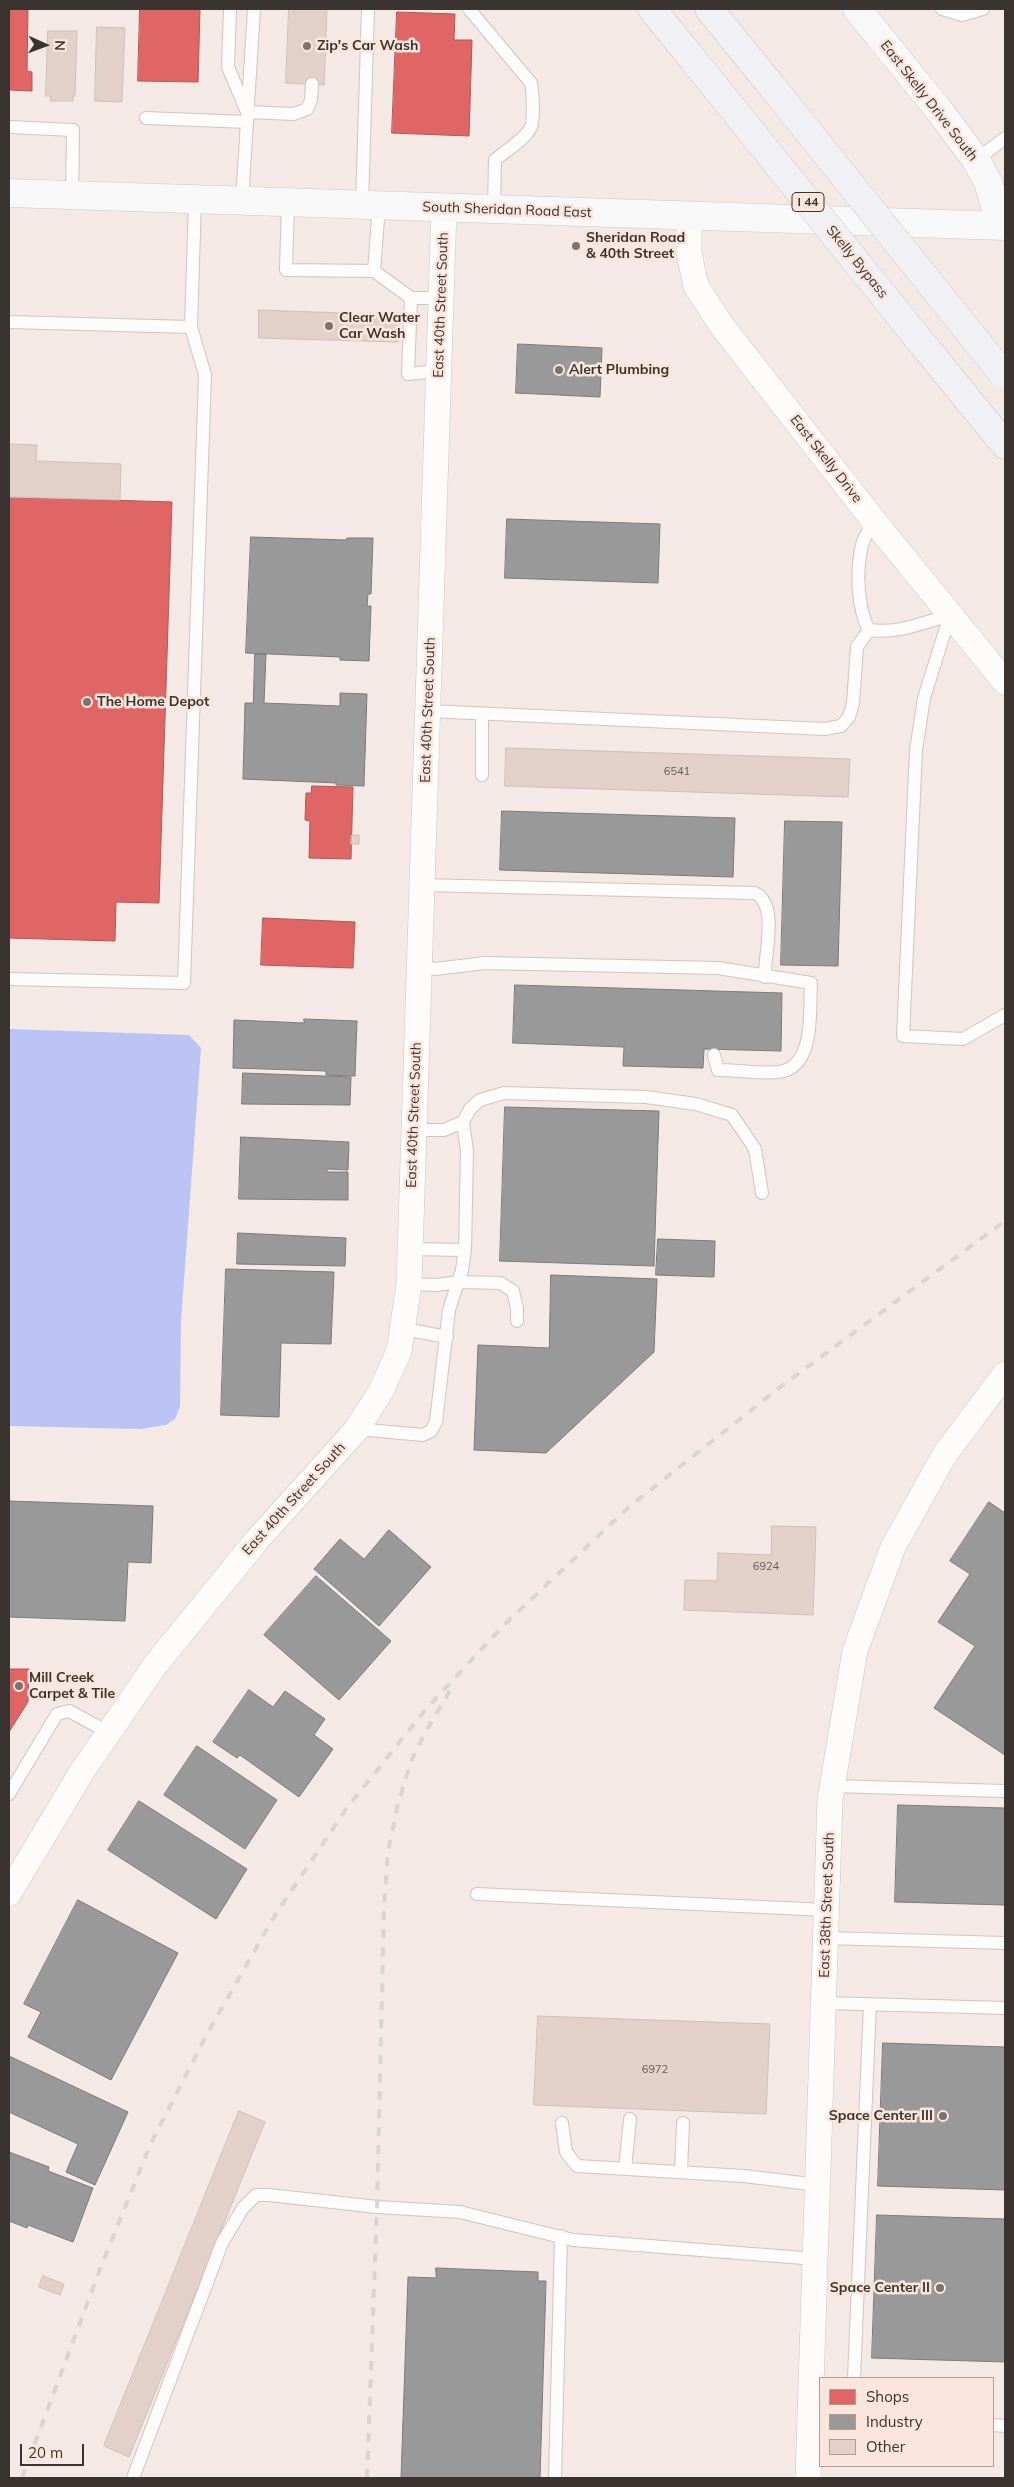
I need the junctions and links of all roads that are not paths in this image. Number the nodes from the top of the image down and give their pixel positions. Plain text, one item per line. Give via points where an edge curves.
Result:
1 (230, 9) edge
2 (254, 9) edge
3 (368, 9) edge
4 (469, 9) edge
5 (652, 9) edge
6 (709, 9) edge
7 (942, 9) edge
8 (983, 9) edge
9 (864, 11) edge
10 (312, 84) dead end
11 (247, 117) junction
12 (146, 118) dead end
13 (9, 127) edge
14 (1005, 138) edge
15 (976, 160) junction
16 (9, 193) edge
17 (72, 196) junction
18 (196, 199) junction
19 (242, 201) junction
20 (288, 202) junction
21 (370, 205) junction
22 (444, 208) junction
23 (494, 209) junction
24 (689, 216) junction
25 (1003, 226) edge
26 (374, 271) junction
27 (411, 298) junction
28 (441, 298) junction
29 (9, 322) edge
30 (191, 327) junction
31 (438, 371) junction
32 (1004, 375) edge
33 (1005, 446) edge
34 (874, 521) junction
35 (950, 615) junction
36 (868, 630) junction
37 (1005, 682) edge
38 (428, 711) junction
39 (482, 714) junction
40 (482, 775) dead end
41 (422, 885) junction
42 (419, 965) junction
43 (765, 978) junction
44 (9, 979) edge
45 (1005, 1016) edge
46 (714, 1055) dead end
47 (463, 1122) junction
48 (414, 1130) junction
49 (762, 1193) dead end
50 (410, 1249) junction
51 (465, 1250) junction
52 (458, 1282) junction
53 (409, 1284) junction
54 (516, 1321) dead end
55 (404, 1329) junction
56 (447, 1337) junction
57 (1005, 1374) edge
58 (357, 1429) junction
59 (108, 1732) junction
60 (832, 1786) junction
61 (1005, 1791) edge
62 (9, 1794) edge
63 (9, 1893) edge
64 (477, 1894) dead end
65 (827, 1910) junction
66 (826, 1938) junction
67 (1005, 1943) edge
68 (824, 2003) junction
69 (870, 2004) junction
70 (1005, 2008) edge
71 (630, 2119) dead end
72 (562, 2123) dead end
73 (683, 2123) dead end
74 (625, 2169) junction
75 (681, 2172) junction
76 (818, 2185) junction
77 (561, 2236) junction
78 (816, 2259) junction
79 (854, 2377) edge
80 (815, 2417) edge
81 (133, 2478) edge
82 (555, 2478) edge
83 (808, 2478) edge

1 - 11 lane via 228,67
2 - 11 lane
3 - 21 lane
4 - 23 lane via 531,83 533,92 531,127 495,160
5 - 33 highway, Skelly Bypass / I 44, bridge
6 - 32 highway, bridge
7 - 8 lane via 962,15
9 - 15 main road, East Skelly Drive South
10 - 11 lane via 307,109 294,114
11 - 12 lane
11 - 19 lane
13 - 17 lane via 73,130
14 - 15 lane
15 - 25 main road, East Skelly Drive South via 988,182
16 - 17 main road, South Sheridan Road East
17 - 18 main road, South Sheridan Road East
18 - 19 main road, South Sheridan Road East
18 - 30 lane
19 - 20 main road, South Sheridan Road East
20 - 21 main road, South Sheridan Road East
20 - 26 lane via 286,270
21 - 22 main road, South Sheridan Road East
21 - 26 lane
22 - 23 main road, South Sheridan Road East
22 - 28 street, East 40th Street South
23 - 24 main road, South Sheridan Road East
24 - 25 main road, South Sheridan Road East
24 - 34 street, East Skelly Drive via 689,253 696,286 722,326
26 - 27 lane
27 - 28 lane
27 - 31 lane via 408,374
28 - 31 street, East 40th Street South
29 - 30 lane
30 - 44 lane via 205,375 184,983
31 - 38 street, East 40th Street South
34 - 35 street, East Skelly Drive
34 - 36 lane via 862,544 859,563 861,603
35 - 36 lane via 902,630
35 - 37 street, East Skelly Drive
35 - 45 lane via 924,698 916,750 903,1036 963,1039
36 - 39 lane via 857,646 849,717 841,726 825,730
38 - 39 lane
38 - 41 street, East 40th Street South
39 - 40 lane
41 - 42 street, East 40th Street South
41 - 43 lane via 755,892 763,896 768,906
42 - 43 lane via 435,969 485,962 718,968
42 - 48 street, East 40th Street South
43 - 46 lane via 810,983 807,1048 797,1065 780,1072 718,1070
47 - 48 lane via 444,1130
47 - 49 lane via 480,1100 504,1093 646,1098 696,1104 732,1115 755,1149
47 - 51 lane via 467,1151
48 - 50 street, East 40th Street South
50 - 51 lane
50 - 53 street, East 40th Street South
51 - 52 lane
52 - 53 lane
52 - 54 lane via 500,1283 513,1291
52 - 56 lane via 449,1310
53 - 55 street, East 40th Street South
55 - 56 lane
55 - 58 street, East 40th Street South via 399,1351 381,1391
56 - 58 lane via 436,1422 431,1431 415,1435
57 - 60 street, East 38th Street South via 945,1454 893,1547 855,1651
58 - 59 street, East 40th Street South via 206,1601
59 - 62 lane via 69,1712 57,1714
59 - 63 street, East 40th Street South
60 - 61 lane
60 - 65 street, East 38th Street South
64 - 65 lane
65 - 66 street, East 38th Street South
66 - 67 lane
66 - 68 street, East 38th Street South
68 - 69 lane
68 - 76 street, East 38th Street South
69 - 70 lane
69 - 79 lane
71 - 74 lane
72 - 74 lane via 566,2152 577,2166
73 - 75 lane
74 - 75 lane
75 - 76 lane
76 - 78 street, East 38th Street South
77 - 78 lane via 573,2240
77 - 81 lane via 460,2212 256,2195 243,2208 222,2243
77 - 82 lane
78 - 80 street, East 38th Street South
80 - 83 street, East 38th Street South

